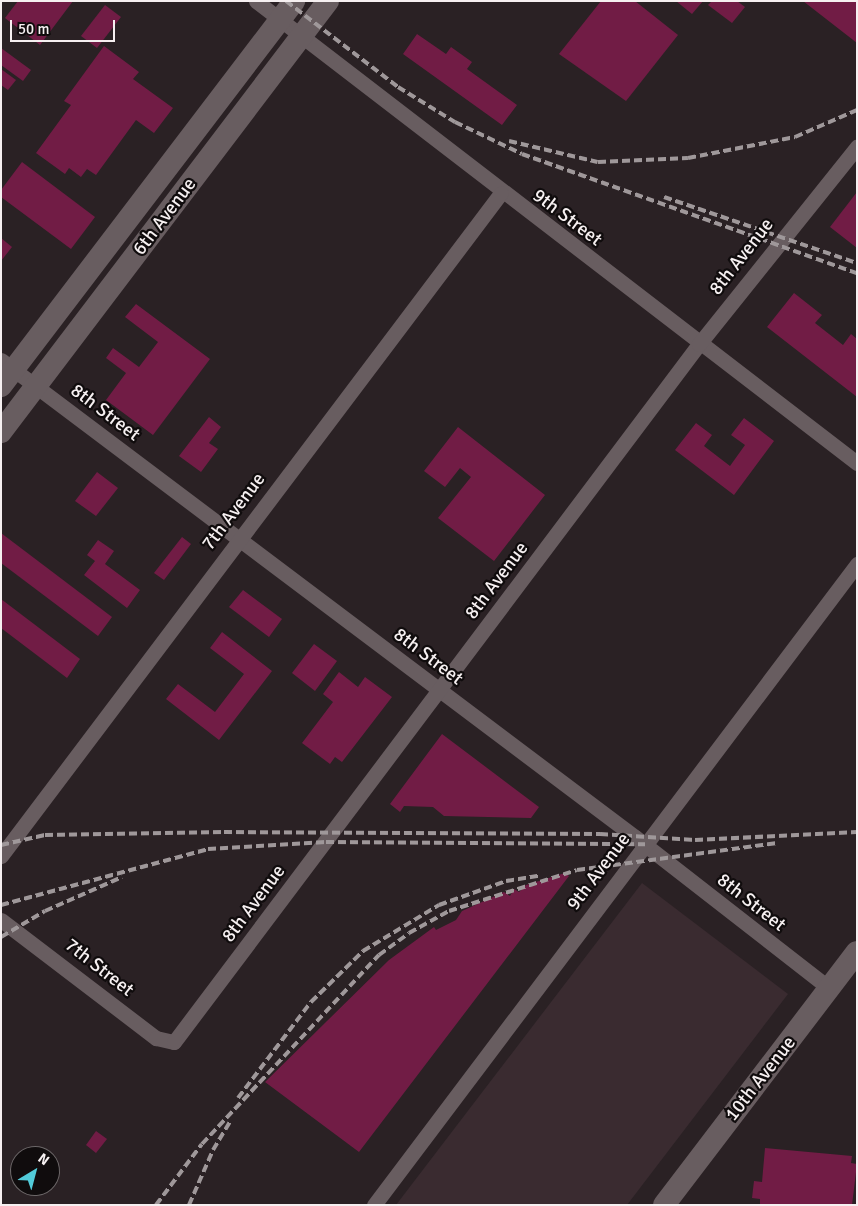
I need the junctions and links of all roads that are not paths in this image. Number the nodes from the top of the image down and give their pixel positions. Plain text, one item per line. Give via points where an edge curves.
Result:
1 (256, 1) edge
2 (294, 1) edge
3 (328, 1) edge
4 (279, 20) junction
5 (300, 38) junction
6 (857, 147) edge
7 (501, 193) junction
8 (699, 344) junction
9 (5, 372) edge
10 (36, 387) junction
11 (1, 432) edge
12 (857, 463) edge
13 (239, 538) junction
14 (857, 564) edge
15 (440, 691) junction
16 (645, 844) junction
17 (1, 856) edge
18 (1, 920) edge
19 (857, 952) edge
20 (830, 989) junction
21 (174, 1042) joint
22 (374, 1205) edge
23 (664, 1205) edge

1 - 4 street, 9th Street
2 - 4 main road, 6th Avenue
3 - 5 main road, 6th Avenue
4 - 5 street, 9th Street
4 - 9 main road, 6th Avenue
5 - 7 street, 9th Street
5 - 10 main road, 6th Avenue
6 - 8 street, 8th Avenue
7 - 8 street, 9th Street
7 - 13 street, 7th Avenue
8 - 12 street, 9th Street
8 - 15 street, 8th Avenue
9 - 10 street, 8th Street
10 - 11 main road, 6th Avenue
10 - 13 street, 8th Street
13 - 15 street, 8th Street
13 - 17 street, 7th Avenue
14 - 16 street, 9th Avenue
15 - 16 street, 8th Street
15 - 21 street, 8th Avenue
16 - 20 street, 8th Street
16 - 22 street, 9th Avenue
18 - 21 street, 7th Street via 156,1038
19 - 20 main road, 10th Avenue
20 - 23 main road, 10th Avenue

